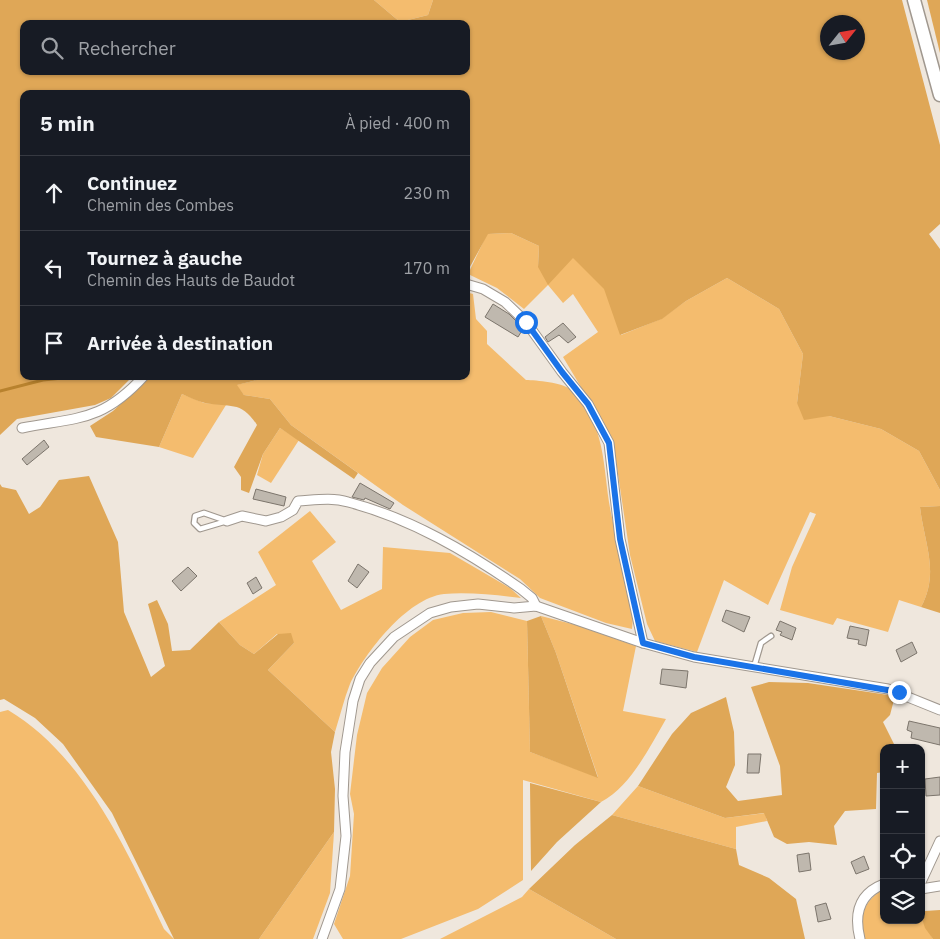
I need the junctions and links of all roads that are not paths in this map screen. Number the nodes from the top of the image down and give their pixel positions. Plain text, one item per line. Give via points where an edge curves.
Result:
1 (914, 0) edge
2 (940, 95) edge
3 (470, 285) edge
4 (140, 380) edge
5 (22, 428) dead end
6 (227, 521) junction
7 (536, 606) junction
8 (771, 636) dead end
9 (643, 643) junction
10 (754, 667) junction
11 (940, 710) edge
12 (940, 841) edge
13 (922, 879) edge
14 (880, 886) edge
15 (940, 886) edge
16 (925, 888) edge
17 (322, 939) edge
18 (860, 939) edge

1 - 2 street
3 - 9 street via 505,302 526,322 588,404 609,443 620,539
4 - 5 street via 103,410
6 - 6 lane via 200,529 194,523 194,516 204,513
6 - 7 street via 242,516 266,521 281,517 293,510 298,501 347,501 439,537 521,589
7 - 9 street
7 - 17 street via 514,608 478,604 430,613 394,637 370,663 353,701 345,752 342,796 346,836 340,889
8 - 10 lane via 761,643
9 - 10 street via 694,657
10 - 11 street via 899,692
12 - 13 street
14 - 18 street via 868,894 858,908 856,917
15 - 16 street

